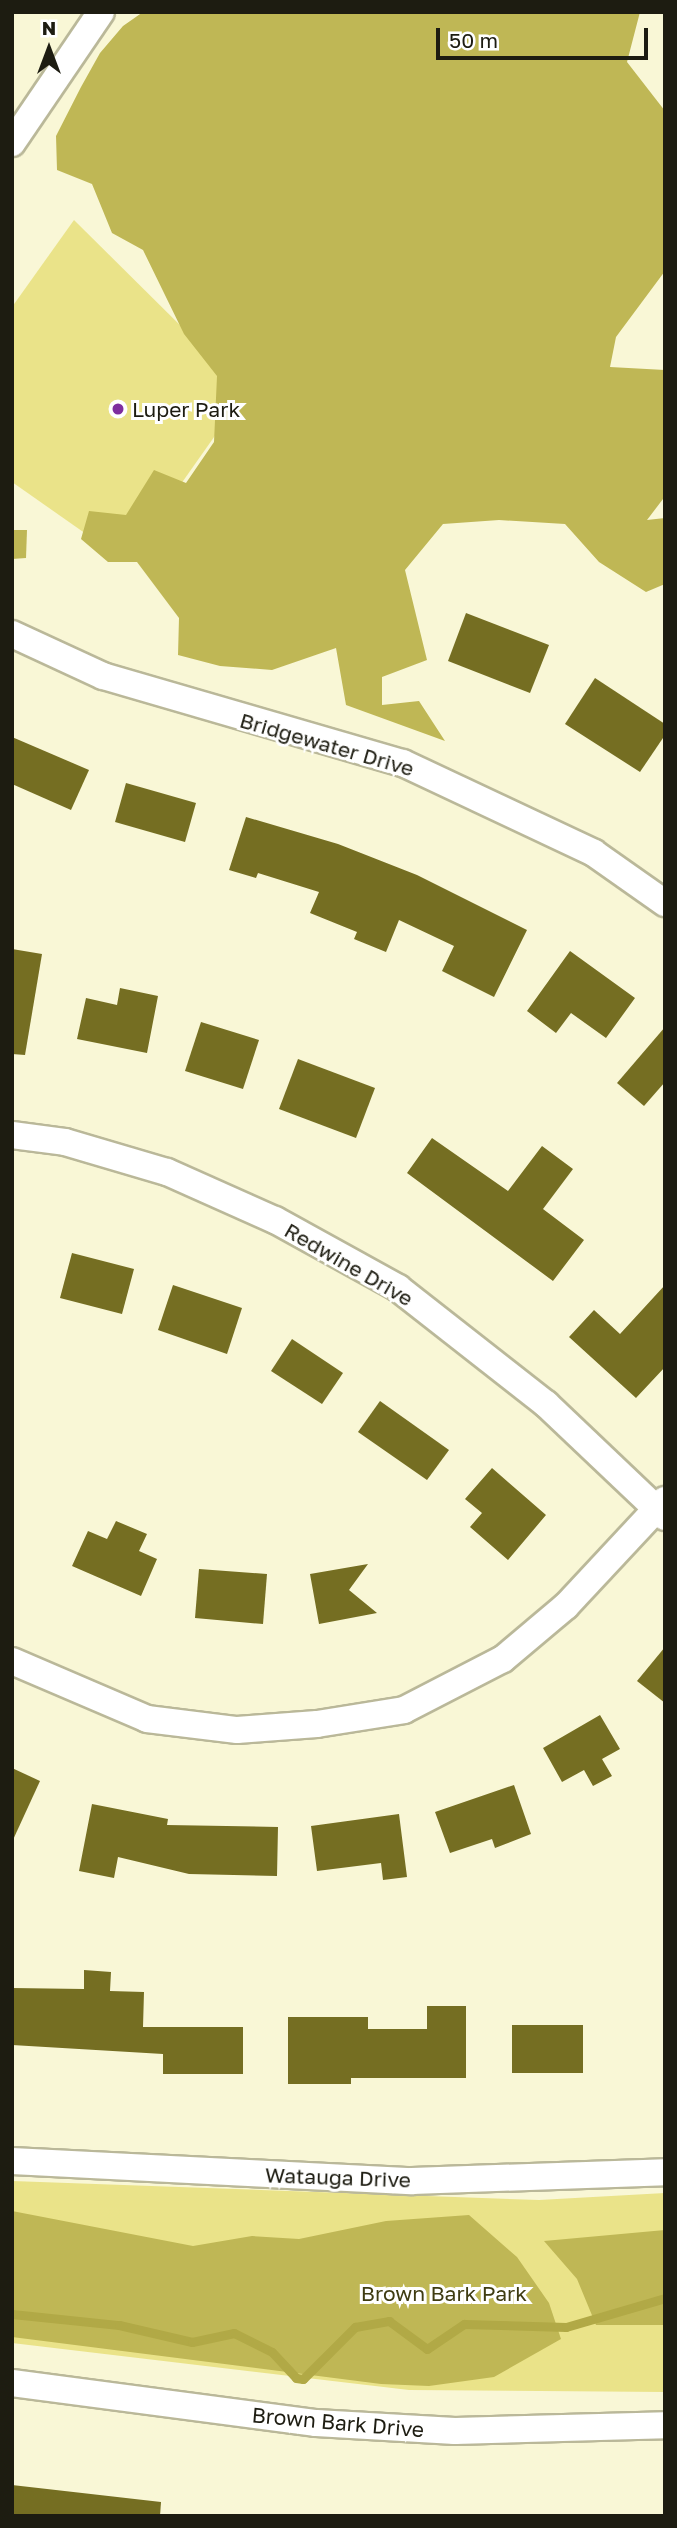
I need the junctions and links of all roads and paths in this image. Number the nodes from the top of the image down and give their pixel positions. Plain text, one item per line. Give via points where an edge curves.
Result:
1 (101, 12) edge
2 (12, 143) edge
3 (12, 634) edge
4 (665, 903) edge
5 (12, 1135) edge
6 (662, 1509) edge
7 (12, 1661) edge
8 (12, 2161) edge
9 (665, 2172) edge
10 (12, 2383) edge
11 (665, 2424) edge

1 - 2 street
3 - 4 street, Bridgewater Drive via 103,676 403,764 594,853
5 - 6 street, Redwine Drive via 65,1142 167,1171 275,1220 398,1288 547,1404
6 - 7 street via 566,1606 503,1659 404,1710 317,1724 237,1730 147,1719
8 - 9 street, Watauga Drive via 412,2181
10 - 11 street, Brown Bark Drive via 330,2424 455,2431

